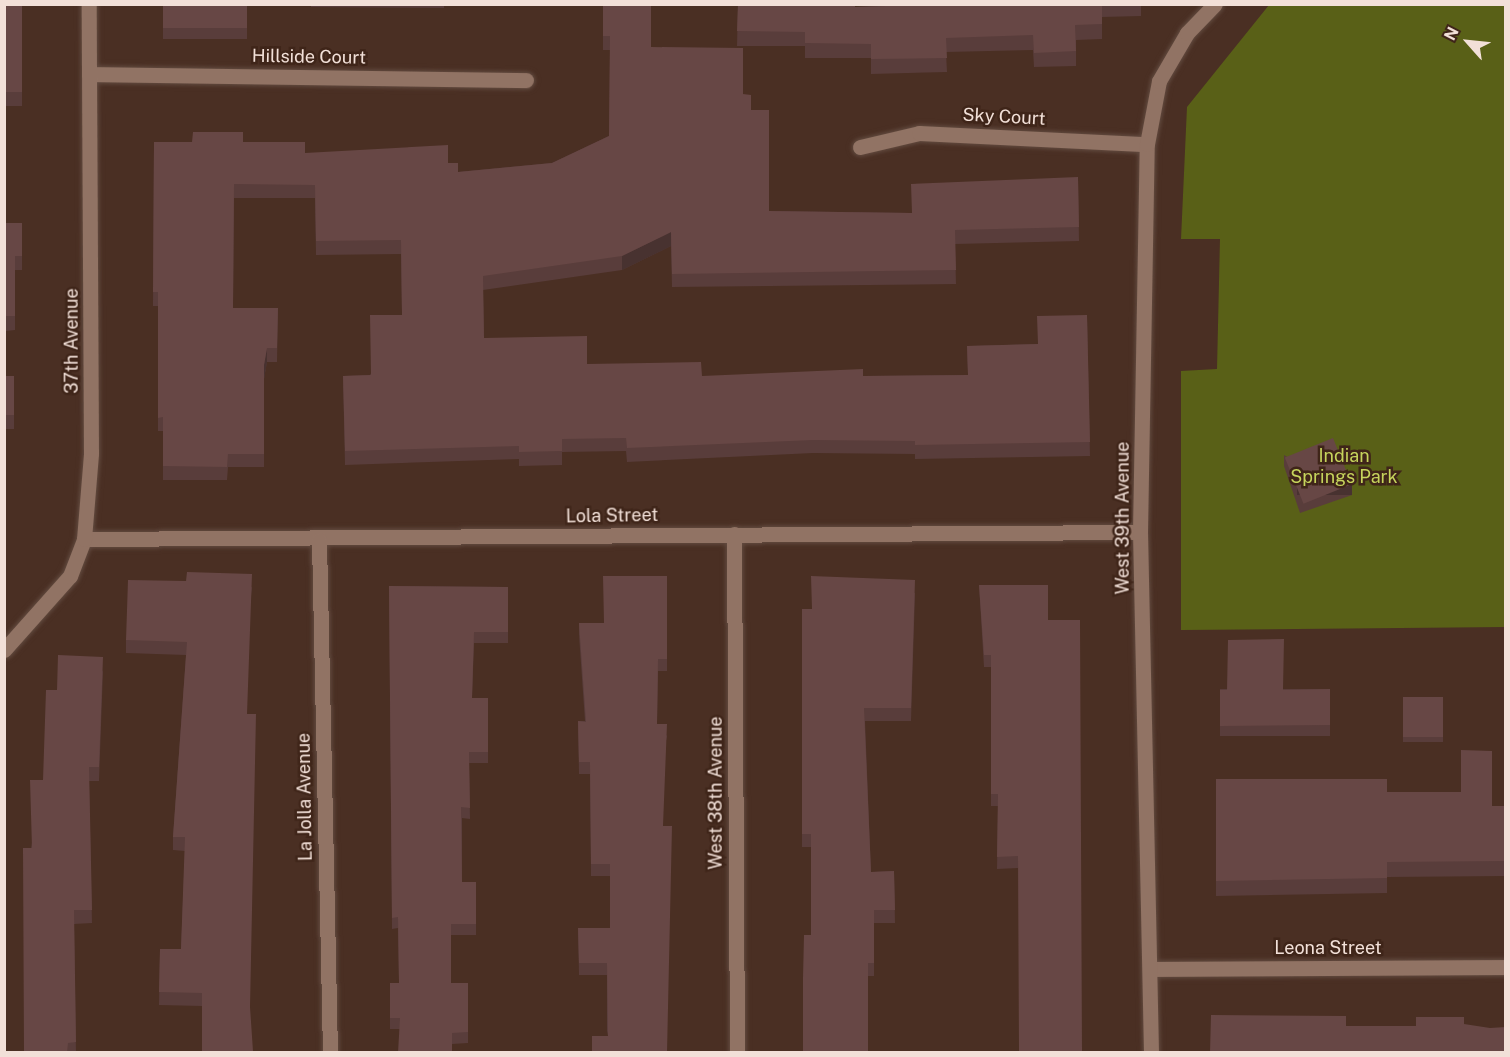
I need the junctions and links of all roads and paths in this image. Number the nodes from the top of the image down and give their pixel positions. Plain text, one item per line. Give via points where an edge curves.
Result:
1 (89, 4) edge
2 (1215, 4) edge
3 (92, 74) junction
4 (526, 80) dead end
5 (1147, 144) junction
6 (860, 147) dead end
7 (1140, 532) junction
8 (734, 534) junction
9 (84, 540) junction
10 (319, 540) junction
11 (4, 650) edge
12 (1506, 967) edge
13 (1151, 969) junction
14 (330, 1053) edge
15 (737, 1053) edge
16 (1151, 1053) edge

1 - 3 street, 37th Avenue
2 - 5 street, West 39th Avenue via 1187,33 1159,81
3 - 4 street, Hillside Court
3 - 9 street, 37th Avenue via 91,453
5 - 6 street, Sky Court via 919,133
5 - 7 street, West 39th Avenue
7 - 8 street, Lola Street
7 - 13 street, West 39th Avenue
8 - 10 street, Lola Street
8 - 15 street, West 38th Avenue
9 - 10 street, Lola Street
9 - 11 street, 37th Avenue via 70,576
10 - 14 street, La Jolla Avenue
12 - 13 street, Leona Street
13 - 16 street, West 39th Avenue

